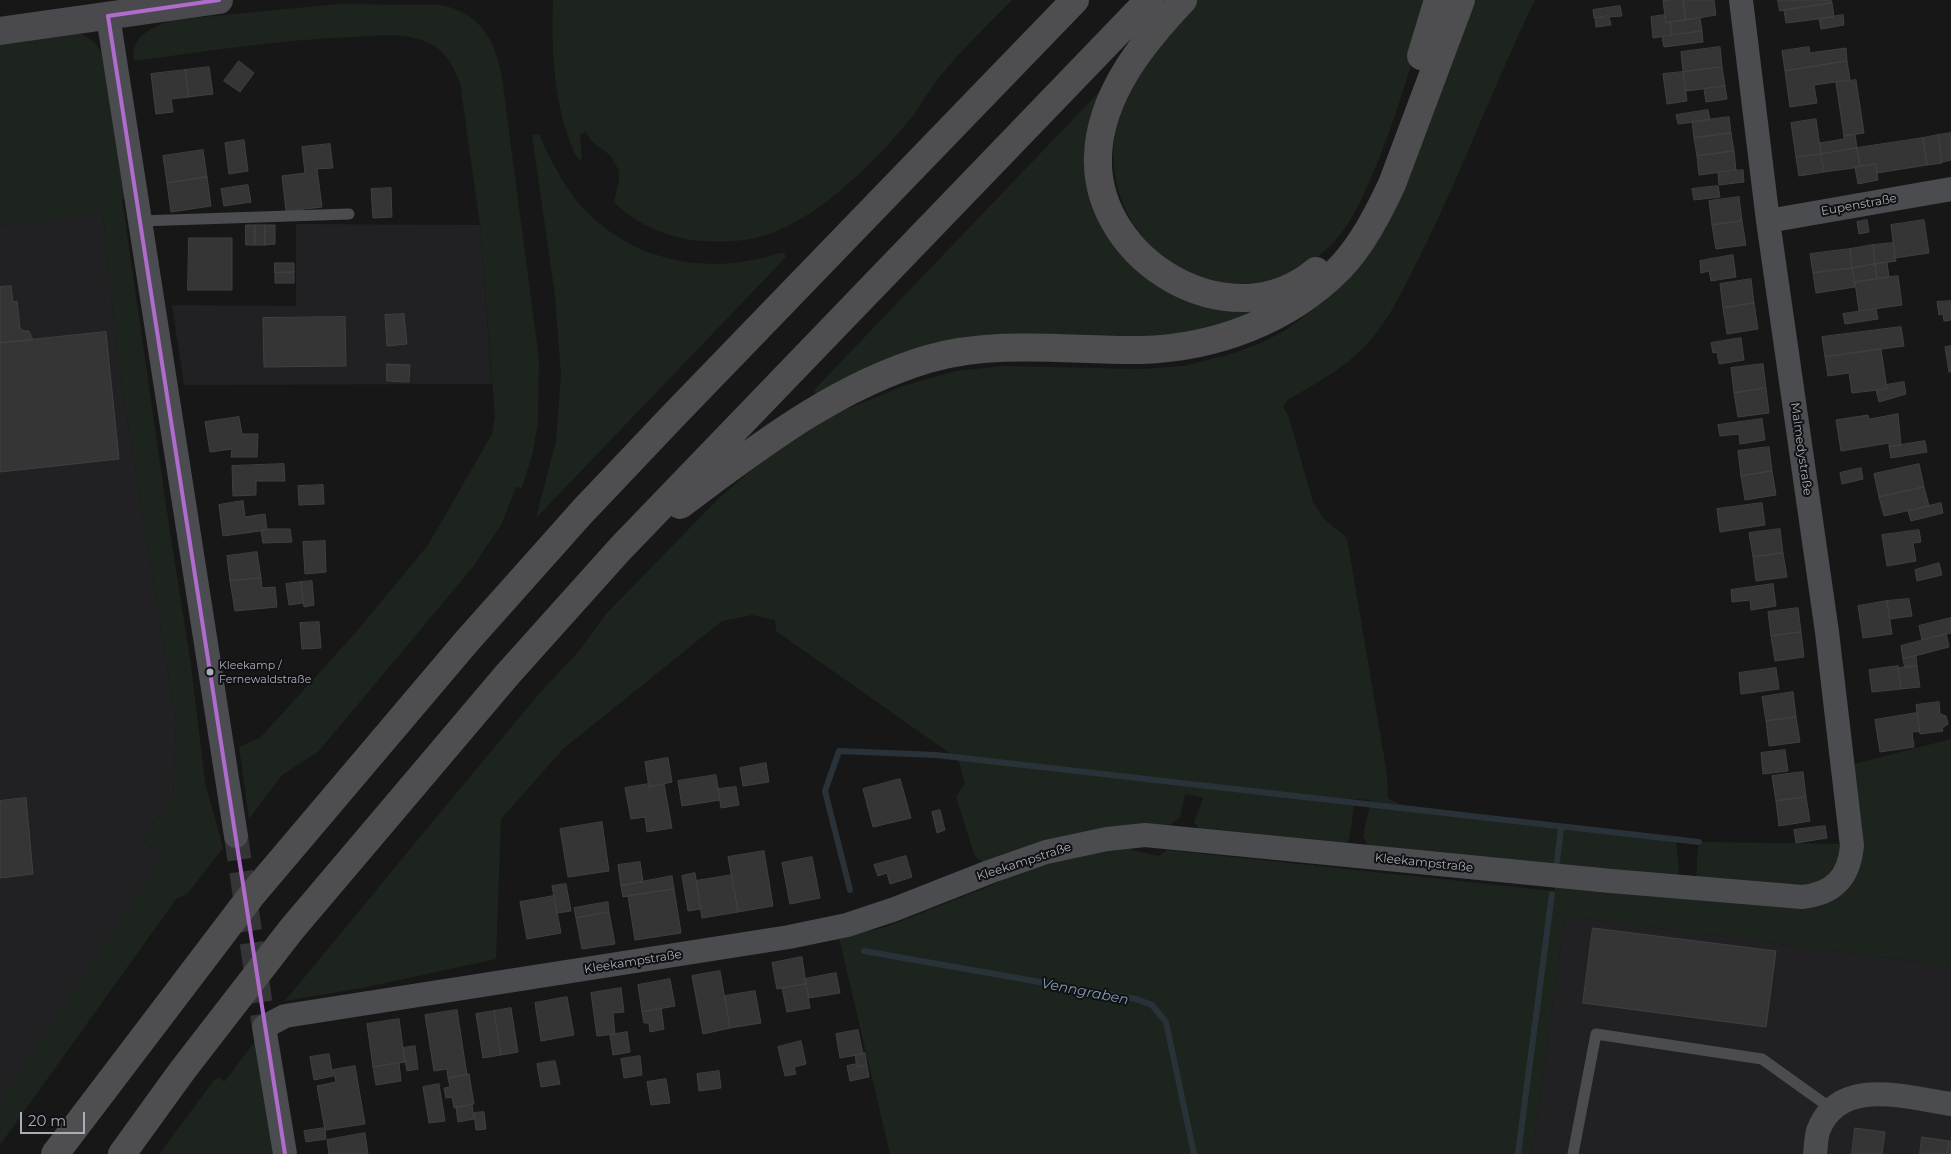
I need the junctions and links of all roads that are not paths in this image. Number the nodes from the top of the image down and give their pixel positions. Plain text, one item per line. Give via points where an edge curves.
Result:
1 (219, 0) edge
2 (1075, 0) edge
3 (1150, 0) edge
4 (1183, 0) edge
5 (1438, 0) edge
6 (1461, 0) edge
7 (1740, 0) edge
8 (108, 16) junction
9 (0, 31) edge
10 (1951, 189) edge
11 (349, 214) dead end
12 (140, 221) junction
13 (1768, 221) junction
14 (620, 548) junction
15 (236, 836) tunnel mouth
16 (1828, 891) joint
17 (1951, 1104) edge
18 (1832, 1109) junction
19 (55, 1154) edge
20 (122, 1154) edge
21 (285, 1154) edge
22 (1573, 1154) edge
23 (1815, 1154) edge

1 - 8 main road
2 - 19 highway via 666,423 467,640 251,896
3 - 14 highway
4 - 5 highway via 1147,40 1110,104 1099,144 1102,189 1111,217 1127,242 1159,272 1198,291 1249,297 1289,287 1313,274 1335,254 1354,227 1372,198 1385,164
6 - 14 highway via 1379,212 1340,268 1300,301 1245,330 1198,344 1140,350 999,348 960,352 900,368 861,384 778,434
7 - 13 street, Malmedystraße
8 - 9 main road
8 - 12 street
10 - 13 street, Eupenstraße
11 - 12 lane
12 - 15 street
13 - 16 street, Malmedystraße via 1824,612 1852,846 1844,874
14 - 20 highway via 494,690 298,922
16 - 21 street, Kleekampstraße via 1818,895 1792,896 1145,835 1092,842 1046,852 847,925 726,948 285,1016 264,1027
17 - 18 street via 1874,1092 1851,1097
18 - 22 lane via 1762,1059 1596,1034
18 - 23 street via 1818,1131

